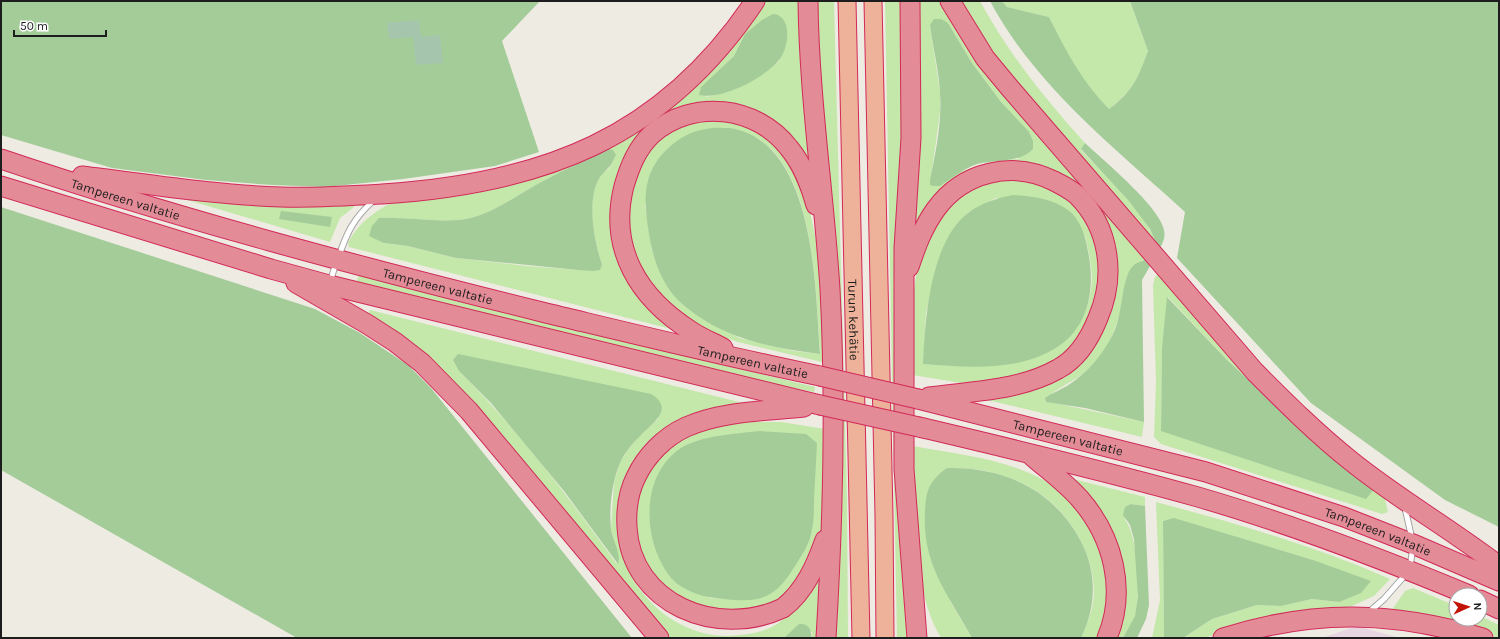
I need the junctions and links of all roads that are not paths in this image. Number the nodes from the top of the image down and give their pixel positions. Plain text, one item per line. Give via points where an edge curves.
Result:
1 (755, 1) edge
2 (808, 1) edge
3 (847, 1) edge
4 (872, 1) edge
5 (910, 1) edge
6 (950, 1) edge
7 (1, 159) edge
8 (37, 171) junction
9 (1, 186) edge
10 (381, 194) junction
11 (826, 235) junction
12 (337, 260) junction
13 (271, 269) junction
14 (904, 283) junction
15 (329, 285) junction
16 (753, 363) junction
17 (918, 399) junction
18 (820, 405) junction
19 (1028, 452) junction
20 (1401, 498) junction
21 (831, 524) junction
22 (1413, 544) junction
23 (1499, 566) edge
24 (1409, 570) junction
25 (1499, 581) edge
26 (1450, 587) edge
27 (914, 596) junction
28 (1488, 604) edge
29 (1499, 609) edge
30 (1364, 617) junction
31 (659, 638) edge
32 (826, 638) edge
33 (861, 638) edge
34 (885, 638) edge
35 (917, 638) edge
36 (930, 638) edge
37 (1107, 638) edge
38 (1223, 638) edge
39 (1483, 638) edge

1 - 10 highway via 734,32 708,62 638,121 598,144 560,161 479,182 425,191
2 - 11 highway via 810,63
3 - 33 highway, Turun kehätie
4 - 34 highway, Turun kehätie
5 - 14 highway via 912,130
6 - 20 highway via 985,58 1009,88 1255,372 1303,420 1351,461
7 - 8 highway, Tampereen valtatie
8 - 10 highway via 281,197
8 - 12 highway, Tampereen valtatie via 228,230
9 - 13 highway, Tampereen valtatie
10 - 12 lane via 360,212 348,229
11 - 16 highway via 798,160 780,137 754,119 734,113 712,111 684,115 670,121 653,134 634,158 621,201 620,234 625,257 636,279 653,300 675,320 692,332
11 - 21 highway via 833,355 834,461
12 - 15 lane
12 - 16 highway, Tampereen valtatie
13 - 15 highway, Tampereen valtatie
13 - 31 highway via 367,324 422,363 469,411
14 - 17 highway via 921,233 936,208 963,183 995,171 1032,173 1068,189 1090,211 1107,252 1108,282 1101,311 1083,346 1065,364 1043,376 1018,384
14 - 27 highway via 904,469
15 - 18 highway, Tampereen valtatie
16 - 17 highway, Tampereen valtatie, bridge
17 - 22 highway, Tampereen valtatie via 1206,472
18 - 19 highway, Tampereen valtatie, bridge
18 - 21 highway via 711,419 684,428 668,438 651,453 633,482 628,502 628,535 631,554 638,569 665,606 709,627 728,628 746,626 766,619 792,599 811,574
19 - 24 highway, Tampereen valtatie via 1199,497 1336,542
19 - 37 highway via 1079,499 1094,518 1106,541 1114,567 1117,595 1114,617
20 - 22 lane via 1409,520
20 - 23 highway
21 - 32 highway
22 - 24 lane
22 - 25 highway, Tampereen valtatie
24 - 26 highway, Tampereen valtatie
24 - 30 lane via 1384,600
27 - 35 highway
27 - 36 highway
28 - 29 highway
30 - 38 highway via 1329,616 1298,620
30 - 39 highway via 1432,625

